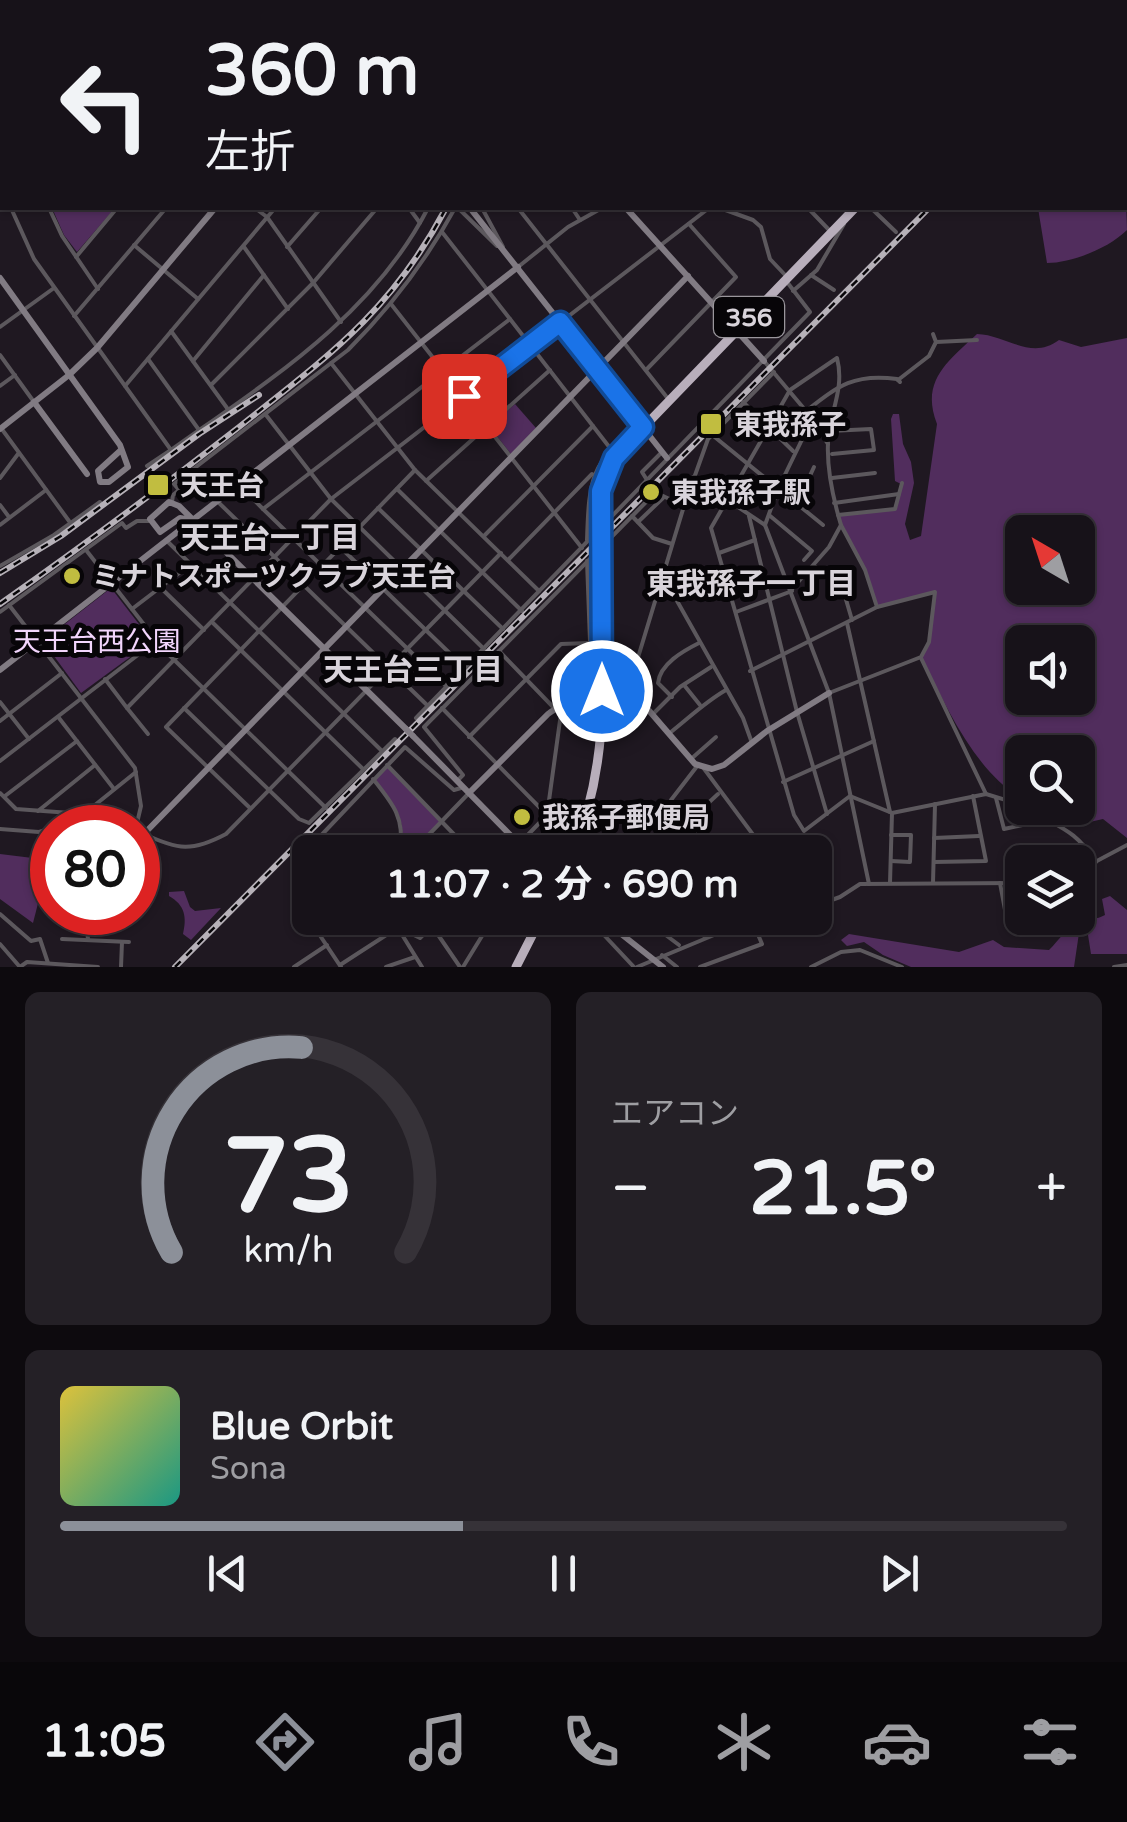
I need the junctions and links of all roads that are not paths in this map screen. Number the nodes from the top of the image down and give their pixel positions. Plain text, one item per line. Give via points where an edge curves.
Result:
1 (12, 210) edge
2 (50, 210) edge
3 (116, 210) edge
4 (164, 210) edge
5 (213, 210) edge
6 (258, 210) edge
7 (273, 210) edge
8 (319, 210) edge
9 (374, 210) edge
10 (410, 210) edge
11 (427, 210) edge
12 (455, 210) edge
13 (458, 210) edge
14 (472, 210) edge
15 (483, 210) edge
16 (520, 210) edge
17 (573, 210) edge
18 (599, 210) edge
19 (628, 210) edge
20 (705, 210) edge
21 (726, 210) edge
22 (810, 210) edge
23 (853, 210) edge
24 (874, 210) edge
25 (267, 217) junction
26 (580, 221) junction
27 (842, 221) junction
28 (420, 223) junction
29 (688, 223) junction
30 (442, 232) junction
31 (831, 232) junction
32 (896, 232) dead end
33 (546, 244) junction
34 (660, 245) junction
35 (134, 246) junction
36 (243, 246) junction
37 (287, 247) junction
38 (505, 251) junction
39 (76, 257) junction
40 (518, 268) junction
41 (163, 270) junction
42 (264, 275) junction
43 (811, 275) junction
44 (688, 276) junction
45 (0, 278) edge
46 (786, 279) junction
47 (313, 283) junction
48 (54, 288) junction
49 (98, 289) junction
50 (834, 290) dead end
51 (488, 291) junction
52 (794, 292) junction
53 (198, 299) junction
54 (590, 299) junction
55 (712, 303) junction
56 (391, 304) junction
57 (288, 309) junction
58 (22, 310) junction
59 (74, 316) junction
60 (510, 318) junction
61 (341, 322) junction
62 (560, 322) junction
63 (0, 326) edge
64 (736, 330) junction
65 (172, 331) junction
66 (932, 334) dead end
67 (976, 340) dead end
68 (422, 342) junction
69 (623, 342) junction
70 (936, 342) junction
71 (530, 345) junction
72 (97, 348) junction
73 (0, 354) edge
74 (148, 359) junction
75 (193, 360) junction
76 (764, 360) junction
77 (331, 363) junction
78 (597, 369) junction
79 (443, 370) junction
80 (550, 370) junction
81 (646, 370) junction
82 (774, 372) junction
83 (15, 375) junction
84 (69, 375) junction
85 (0, 386) edge
86 (125, 386) junction
87 (211, 386) junction
88 (839, 386) junction
89 (790, 390) junction
90 (355, 394) junction
91 (464, 396) junction
92 (570, 396) junction
93 (669, 400) junction
94 (34, 402) junction
95 (744, 402) junction
96 (228, 410) junction
97 (806, 411) junction
98 (264, 414) junction
99 (812, 419) junction
100 (376, 421) junction
101 (641, 424) junction
102 (593, 425) junction
103 (487, 426) junction
104 (768, 427) junction
105 (0, 428) edge
106 (200, 430) junction
107 (830, 432) junction
108 (711, 434) junction
109 (289, 445) junction
110 (829, 446) junction
111 (397, 448) junction
112 (610, 448) junction
113 (171, 450) junction
114 (18, 452) junction
115 (794, 452) junction
116 (830, 454) junction
117 (120, 455) junction
118 (664, 455) junction
119 (511, 457) junction
120 (747, 464) junction
121 (148, 466) dead end
122 (814, 468) dead end
123 (416, 470) junction
124 (98, 472) junction
125 (310, 472) junction
126 (595, 472) junction
127 (875, 473) dead end
128 (88, 474) junction
129 (693, 477) junction
130 (0, 478) edge
131 (832, 478) junction
132 (426, 480) junction
133 (100, 482) junction
134 (238, 484) junction
135 (902, 484) dead end
136 (533, 486) junction
137 (396, 489) junction
138 (778, 489) junction
139 (46, 490) junction
140 (899, 494) junction
141 (331, 498) junction
142 (663, 498) junction
143 (726, 500) junction
144 (217, 501) junction
145 (100, 502) dead end
146 (172, 502) junction
147 (797, 504) junction
148 (834, 504) junction
149 (0, 505) edge
150 (684, 506) junction
151 (262, 508) junction
152 (378, 508) junction
153 (458, 512) junction
154 (554, 512) junction
155 (769, 514) junction
156 (632, 516) junction
157 (749, 516) junction
158 (838, 516) junction
159 (10, 518) junction
160 (150, 520) junction
161 (192, 520) junction
162 (638, 522) junction
163 (70, 523) junction
164 (0, 525) edge
165 (765, 525) junction
166 (823, 525) dead end
167 (841, 525) junction
168 (360, 527) junction
169 (439, 531) junction
170 (484, 536) junction
171 (294, 539) junction
172 (609, 539) junction
173 (587, 540) junction
174 (755, 540) junction
175 (166, 541) junction
176 (672, 544) junction
177 (341, 548) junction
178 (582, 548) junction
179 (86, 550) junction
180 (421, 550) junction
181 (500, 553) junction
182 (719, 553) junction
183 (276, 558) junction
184 (508, 560) junction
185 (804, 560) dead end
186 (588, 561) junction
187 (191, 564) junction
188 (0, 566) edge
189 (322, 566) junction
190 (814, 566) junction
191 (402, 570) junction
192 (482, 572) junction
193 (663, 576) junction
194 (253, 580) junction
195 (112, 583) junction
196 (303, 585) junction
197 (161, 588) junction
198 (383, 589) junction
199 (792, 590) junction
200 (464, 591) junction
201 (540, 591) junction
202 (770, 600) junction
203 (231, 604) junction
204 (10, 605) junction
205 (281, 608) junction
206 (365, 608) junction
207 (878, 608) junction
208 (132, 610) junction
209 (444, 610) junction
210 (522, 611) junction
211 (0, 612) edge
212 (736, 612) junction
213 (849, 621) junction
214 (212, 622) junction
215 (346, 627) junction
216 (426, 630) junction
217 (503, 630) junction
218 (204, 631) junction
219 (259, 631) junction
220 (156, 640) junction
221 (810, 640) junction
222 (37, 641) junction
223 (590, 643) junction
224 (700, 643) junction
225 (407, 649) junction
226 (484, 649) junction
227 (241, 650) junction
228 (324, 650) junction
229 (500, 650) junction
230 (784, 654) junction
231 (921, 657) junction
232 (175, 661) junction
233 (712, 666) junction
234 (388, 668) junction
235 (465, 668) junction
236 (0, 670) edge
237 (750, 671) junction
238 (302, 672) junction
239 (62, 673) junction
240 (861, 678) junction
241 (526, 679) junction
242 (105, 680) junction
243 (684, 685) junction
244 (446, 687) junction
245 (203, 688) junction
246 (726, 690) junction
247 (366, 691) junction
248 (284, 692) junction
249 (829, 693) junction
250 (626, 697) junction
251 (672, 697) junction
252 (81, 698) junction
253 (601, 698) junction
254 (0, 702) edge
255 (700, 705) junction
256 (428, 706) junction
257 (558, 707) junction
258 (127, 708) junction
259 (184, 708) junction
260 (442, 708) junction
261 (798, 712) junction
262 (9, 714) junction
263 (344, 714) junction
264 (653, 714) junction
265 (58, 716) junction
266 (416, 718) dead end
267 (0, 721) edge
268 (246, 730) junction
269 (768, 731) junction
270 (326, 733) junction
271 (148, 734) dead end
272 (669, 734) junction
273 (469, 736) junction
274 (716, 737) dead end
275 (29, 739) junction
276 (395, 739) dead end
277 (77, 741) junction
278 (874, 741) junction
279 (752, 742) junction
280 (227, 749) junction
281 (383, 752) junction
282 (843, 755) junction
283 (690, 759) junction
284 (0, 761) edge
285 (95, 765) junction
286 (498, 765) junction
287 (387, 766) junction
288 (700, 766) junction
289 (209, 768) junction
290 (814, 768) junction
291 (364, 770) junction
292 (289, 771) junction
293 (136, 772) junction
294 (373, 780) junction
295 (783, 782) junction
296 (463, 787) junction
297 (114, 789) junction
298 (270, 790) junction
299 (719, 792) junction
300 (986, 794) junction
301 (2, 795) edge
302 (850, 796) junction
303 (973, 796) junction
304 (996, 797) junction
305 (1005, 800) edge
306 (935, 804) junction
307 (45, 805) edge
308 (95, 805) edge
309 (141, 805) edge
310 (326, 808) junction
311 (30, 810) edge
312 (251, 810) junction
313 (891, 813) junction
314 (827, 814) junction
315 (546, 815) junction
316 (160, 818) edge
317 (688, 821) junction
318 (442, 822) junction
319 (1023, 825) edge
320 (1056, 825) edge
321 (0, 829) edge
322 (30, 831) edge
323 (891, 834) junction
324 (321, 835) edge
325 (402, 835) edge
326 (430, 835) edge
327 (455, 835) edge
328 (509, 835) edge
329 (527, 835) edge
330 (579, 835) edge
331 (698, 835) edge
332 (753, 835) edge
333 (980, 836) junction
334 (934, 838) junction
335 (160, 843) edge
336 (1127, 845) edge
337 (890, 861) junction
338 (934, 862) junction
339 (1096, 862) joint
340 (890, 883) junction
341 (934, 883) junction
342 (1000, 883) junction
343 (1005, 883) edge
344 (869, 884) junction
345 (832, 900) edge
346 (1005, 910) edge
347 (0, 914) edge
348 (88, 935) edge
349 (319, 935) edge
350 (439, 935) edge
351 (483, 935) edge
352 (532, 935) edge
353 (604, 935) edge
354 (621, 935) edge
355 (665, 935) edge
356 (702, 935) edge
357 (712, 935) edge
358 (759, 935) edge
359 (705, 937) junction
360 (62, 939) dead end
361 (88, 940) junction
362 (0, 944) edge
363 (326, 945) junction
364 (681, 947) junction
365 (416, 956) junction
366 (662, 956) junction
367 (832, 958) junction
368 (650, 963) edge
369 (48, 964) junction
370 (634, 965) edge
371 (1127, 965) edge
372 (340, 966) edge
373 (20, 967) edge
374 (98, 967) edge
375 (120, 967) edge
376 (294, 967) edge
377 (386, 967) edge
378 (422, 967) edge
379 (462, 967) edge
380 (516, 967) edge
381 (622, 967) edge
382 (663, 967) edge
383 (678, 967) edge
384 (700, 967) edge
385 (811, 967) edge
386 (836, 967) edge
387 (900, 967) edge
388 (1114, 967) edge

1 - 48 street
2 - 39 street
3 - 39 street
4 - 35 street
5 - 41 street
6 - 25 street
7 - 25 street
8 - 37 street
9 - 47 street
10 - 28 street
11 - 28 street
12 - 30 street
13 - 38 street
14 - 38 street
15 - 38 street
16 - 33 street
17 - 26 street
18 - 26 street
19 - 34 street
20 - 29 street
21 - 46 street via 761,227 770,259
22 - 31 street
23 - 27 highway, 356
24 - 32 street
25 - 36 street
25 - 37 street
26 - 33 street
27 - 31 highway, 356
27 - 43 street
28 - 61 street via 390,270
29 - 34 street
29 - 55 street via 736,277
30 - 51 street
30 - 56 street
31 - 46 highway, 356
33 - 40 street
33 - 54 street
34 - 44 street
34 - 54 street
35 - 41 street
35 - 49 street
36 - 42 street
36 - 53 street
37 - 47 street
38 - 40 street
39 - 49 street
40 - 51 street
40 - 62 street
41 - 53 street
41 - 72 street
42 - 57 street
42 - 75 street
43 - 50 street
43 - 52 street
44 - 55 street
44 - 69 street
45 - 58 street
46 - 52 street
46 - 64 highway, 356
47 - 57 street
47 - 61 street
48 - 58 street
48 - 59 street
49 - 59 street
51 - 60 street
51 - 68 street
52 - 76 street via 810,312
53 - 65 street
54 - 62 street
54 - 69 street
55 - 64 street
55 - 81 street
56 - 68 street
56 - 77 street
57 - 87 street
58 - 63 street
58 - 84 street
59 - 72 street
60 - 71 street
60 - 79 street
61 - 96 street
62 - 71 street
62 - 78 street
64 - 76 street
64 - 93 highway, 356
65 - 74 street
65 - 75 street
66 - 70 street
67 - 70 street
68 - 79 street
68 - 90 street
69 - 78 street
69 - 81 street
70 - 88 street via 899,381 874,377
71 - 80 street
71 - 91 street
72 - 84 street
72 - 86 street
73 - 83 street
74 - 86 street
74 - 106 street
75 - 87 street
76 - 82 street
76 - 118 street
77 - 90 street
77 - 98 street
78 - 92 street
78 - 101 street
79 - 91 street
79 - 100 street
80 - 92 street
80 - 103 street
81 - 93 street
82 - 89 street
82 - 95 street
83 - 85 street
83 - 94 street
84 - 94 street
84 - 117 street
86 - 113 street
87 - 96 street
88 - 89 street via 837,358
88 - 97 street
88 - 107 street
89 - 97 street
89 - 104 street
90 - 100 street
90 - 109 street
91 - 103 street
91 - 111 street
92 - 102 street
92 - 119 street
93 - 101 highway, 356
94 - 105 street
94 - 128 street
95 - 104 street
95 - 108 street
96 - 106 street
97 - 99 street
98 - 109 street
98 - 146 street via 174,484 179,490
99 - 110 street
99 - 115 street
100 - 111 street
100 - 125 street
101 - 112 street
101 - 118 street
101 - 253 highway, 356, bridge via 614,458 601,491
102 - 112 street
102 - 136 street
103 - 119 street
103 - 132 street
104 - 115 street
104 - 120 street
105 - 114 street
106 - 113 street
107 - 110 street
107 - 116 street via 871,429 874,450
108 - 120 street
108 - 129 street
109 - 125 street
109 - 134 street
110 - 116 street
111 - 123 street
111 - 141 street
112 - 126 street
113 - 121 street
114 - 130 street
114 - 139 street
115 - 138 street
116 - 131 street
117 - 124 street
117 - 133 street via 126,469
118 - 173 street
119 - 136 street
119 - 153 street
120 - 138 street
120 - 143 street
122 - 147 street
123 - 132 street
123 - 137 street
124 - 128 street
124 - 133 street
125 - 141 street
125 - 151 street
126 - 154 street
126 - 173 street
127 - 131 street
128 - 133 street
129 - 143 street
129 - 150 street
131 - 148 street
132 - 153 street
134 - 144 street
134 - 151 street
135 - 140 street
136 - 154 street
136 - 170 street
137 - 152 street
137 - 169 street
138 - 147 street
138 - 155 street
139 - 159 street
139 - 163 street
140 - 148 street
140 - 158 street via 895,509
141 - 168 street
141 - 171 street
142 - 150 street
142 - 156 street via 652,496
142 - 162 street
143 - 157 street
143 - 182 street via 711,528
144 - 161 street
144 - 183 street
145 - 163 street
146 - 160 street
146 - 161 street
147 - 166 street
148 - 158 street
149 - 159 street
150 - 176 street
151 - 171 street
152 - 168 street
152 - 180 street
153 - 169 street
153 - 170 street
154 - 178 street
154 - 184 street
155 - 165 street
155 - 185 street via 812,551
156 - 162 street
156 - 172 street
157 - 165 street
157 - 174 street
158 - 167 street
159 - 164 street
160 - 161 street via 161,532 181,518
160 - 179 street via 122,524
161 - 175 street
161 - 194 street
162 - 176 street via 653,538
163 - 188 street
165 - 199 street
167 - 190 street
167 - 207 street
168 - 177 street
168 - 191 street
169 - 180 street
169 - 192 street
170 - 181 street
171 - 183 street
171 - 189 street
172 - 186 street
172 - 253 street
173 - 178 street
174 - 182 street
174 - 202 street
175 - 187 street
175 - 195 street
176 - 193 street
177 - 189 street
177 - 198 street
178 - 201 street
179 - 195 street
179 - 204 street
180 - 191 street
180 - 200 street
181 - 184 street
181 - 192 street
182 - 212 street
183 - 194 street
183 - 196 street
184 - 201 street
186 - 223 street
186 - 229 street
187 - 197 street
187 - 203 street
189 - 196 street
189 - 206 street
190 - 199 street
190 - 213 street via 842,586
191 - 198 street
191 - 209 street
192 - 200 street
192 - 210 street
193 - 224 street
193 - 250 street
194 - 203 street
194 - 205 street
195 - 208 street
195 - 222 street
196 - 205 street
196 - 215 street
197 - 208 street
197 - 218 street
198 - 206 street
198 - 216 street
199 - 202 street
199 - 221 street
200 - 209 street
200 - 217 street
201 - 210 street
202 - 212 street
202 - 230 street
203 - 214 street
203 - 219 street
204 - 211 street
204 - 222 street
205 - 219 street
205 - 228 street
206 - 215 street
206 - 225 street
207 - 213 street
207 - 231 street via 935,592
208 - 220 street
209 - 216 street
209 - 226 street
210 - 217 street
212 - 237 street
213 - 221 street
213 - 240 street
214 - 218 street
214 - 227 street
215 - 228 street
215 - 234 street
216 - 225 street
216 - 235 street
217 - 226 street
218 - 232 street
219 - 227 street
219 - 238 street
220 - 232 street
220 - 242 street
221 - 230 street
221 - 249 street
222 - 236 street
222 - 239 street
223 - 241 street via 561,644
223 - 253 street
224 - 233 street
224 - 251 street via 660,672 658,683
225 - 234 street
225 - 244 street
226 - 235 street
227 - 245 street
227 - 248 street
228 - 238 street
228 - 247 street
229 - 241 street
229 - 260 street
230 - 237 street
230 - 261 street
231 - 240 street
231 - 300 street
232 - 245 street
232 - 258 street
233 - 243 street
233 - 246 street
234 - 247 street
234 - 256 street
235 - 244 street
237 - 269 street
238 - 248 street
238 - 263 street
239 - 252 street
239 - 262 street
240 - 249 street
240 - 278 street
241 - 257 street
241 - 273 street
242 - 252 street
242 - 258 street
243 - 251 street
243 - 255 street
244 - 256 street
245 - 259 street
245 - 268 street
246 - 255 street
246 - 279 street
247 - 263 street
247 - 296 street, bridge
248 - 268 street
248 - 270 street
249 - 261 street
249 - 282 street
250 - 253 street
250 - 264 street via 639,699
251 - 264 street
252 - 265 street
252 - 293 street
253 - 257 street
253 - 330 highway, 356 via 596,785
254 - 262 street
255 - 272 street
256 - 266 street
257 - 286 street
257 - 315 street
258 - 271 street
259 - 280 street
259 - 289 street via 166,727
260 - 273 street
260 - 296 street via 424,727 462,775
261 - 269 street
261 - 290 street
262 - 267 street
262 - 275 street
263 - 270 street
263 - 281 street
264 - 272 street
265 - 275 street
265 - 277 street
268 - 280 street
268 - 292 street
269 - 279 street
269 - 295 street
270 - 291 street
270 - 292 street
272 - 283 street
273 - 286 street
274 - 283 street
275 - 284 street
276 - 281 street
277 - 285 street
277 - 301 street
278 - 282 street
278 - 313 street
279 - 288 street via 718,768
280 - 289 street
280 - 298 street
281 - 291 street
282 - 290 street
282 - 302 street
283 - 288 street
285 - 297 street
285 - 307 street
286 - 296 street
286 - 315 street
287 - 294 street
287 - 296 street via 405,747 454,790
287 - 318 street
288 - 299 street
288 - 317 street via 671,800
289 - 312 street
289 - 316 street
290 - 295 street
290 - 314 street
291 - 310 street
292 - 298 street
292 - 310 street
293 - 297 street
293 - 309 street
294 - 324 street
294 - 325 street via 396,808
295 - 314 street via 804,831
296 - 318 street
296 - 328 street
297 - 308 street
298 - 310 street via 309,823
298 - 312 street
299 - 317 street
299 - 332 street
300 - 303 street
300 - 304 street
301 - 311 street via 12,808
302 - 313 street
302 - 314 street
302 - 344 street
303 - 306 street
303 - 333 street
304 - 305 street
304 - 319 street via 1004,829
306 - 313 street
306 - 334 street
312 - 335 street via 209,843 176,848
313 - 323 street
315 - 329 street
317 - 331 street
318 - 326 street
318 - 327 street
320 - 339 street via 1077,836
321 - 322 street
323 - 337 street
323 - 337 street via 911,836 910,862
333 - 334 street
333 - 338 street via 986,861
334 - 338 street
336 - 339 street
337 - 340 street
338 - 341 street
340 - 341 street
340 - 344 street
341 - 342 street
342 - 343 street
342 - 346 street
344 - 345 street
347 - 369 street via 31,941 40,939
348 - 361 street
349 - 363 street
350 - 379 street
351 - 379 street
352 - 380 highway
353 - 370 street
354 - 368 street
355 - 364 street
356 - 359 street
357 - 359 street
358 - 384 street via 762,944
359 - 364 street
360 - 361 street
361 - 375 street via 126,942
362 - 373 street
363 - 372 street
363 - 376 street
364 - 366 street
365 - 372 street via 394,930
365 - 377 street
365 - 378 street
366 - 368 street
366 - 383 street
367 - 385 street
367 - 386 street
367 - 387 street via 860,950
368 - 370 street
368 - 382 street
369 - 373 street
369 - 374 street
370 - 381 street
371 - 388 street

